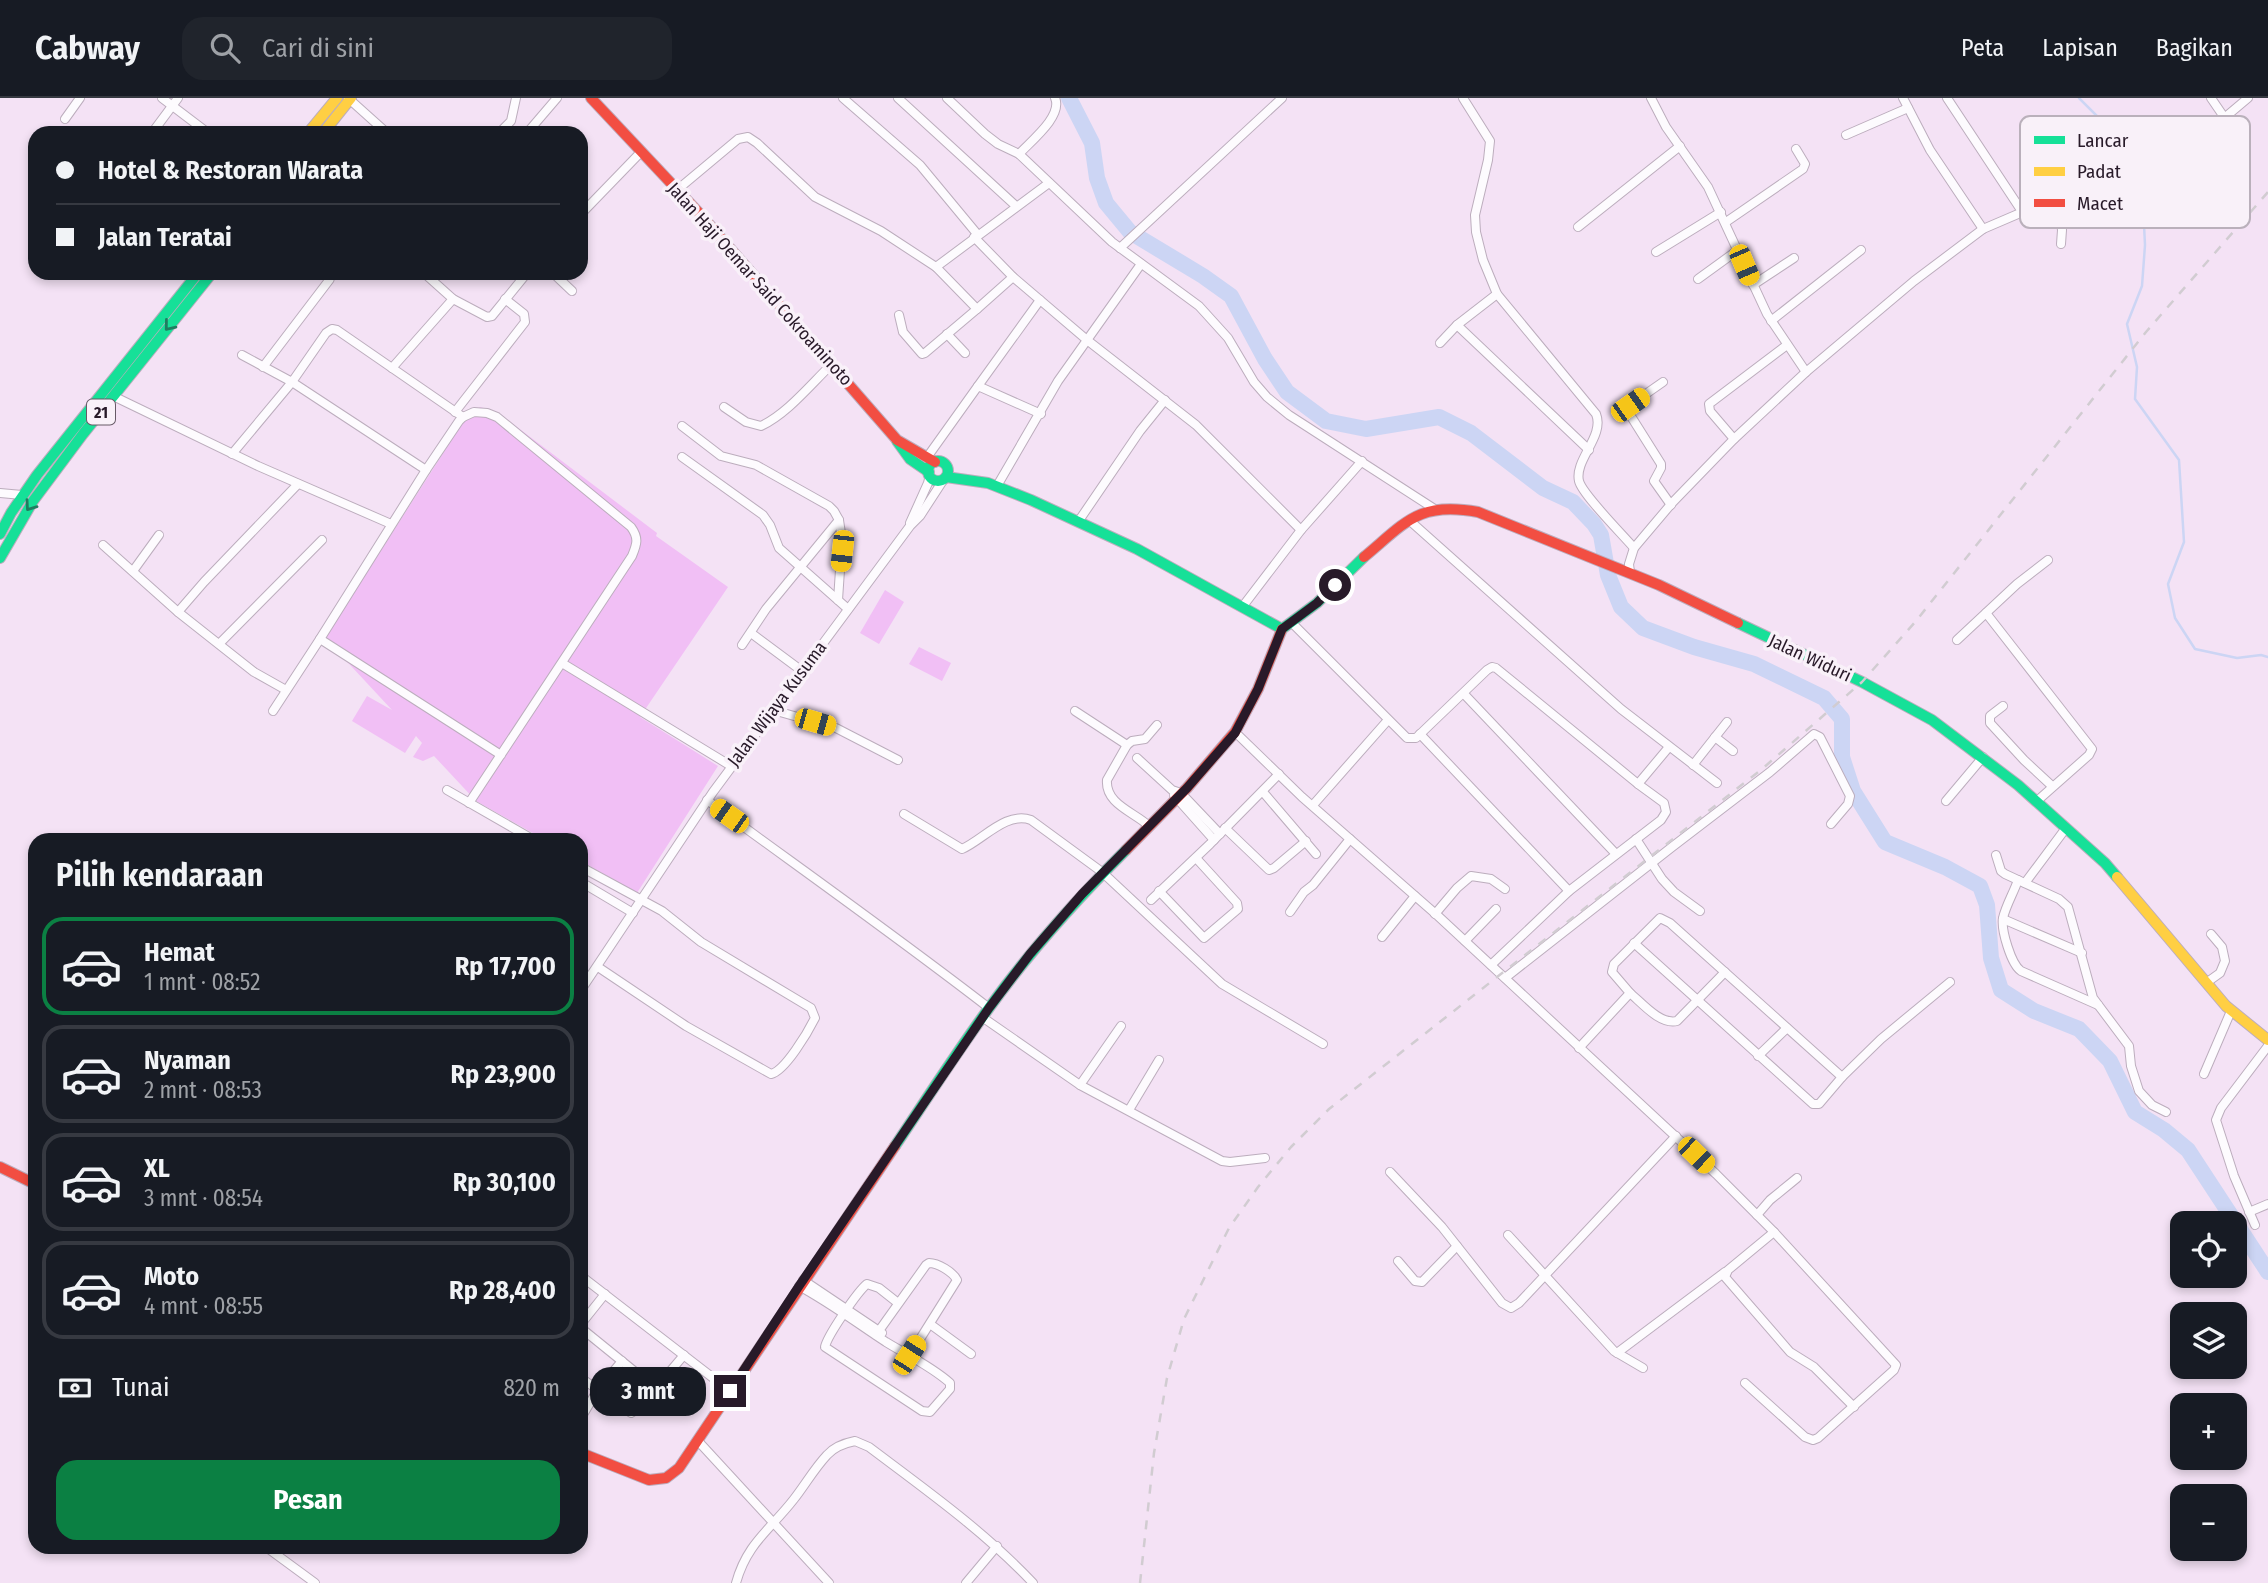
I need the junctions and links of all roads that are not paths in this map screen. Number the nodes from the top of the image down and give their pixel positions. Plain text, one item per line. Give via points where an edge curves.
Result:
1 (80, 98) edge
2 (162, 98) edge
3 (178, 98) edge
4 (337, 98) edge
5 (516, 98) edge
6 (557, 98) edge
7 (591, 98) edge
8 (843, 98) edge
9 (898, 98) edge
10 (947, 98) edge
11 (1055, 98) edge
12 (1282, 98) edge
13 (1463, 98) edge
14 (1651, 98) edge
15 (1947, 98) edge
16 (2211, 98) edge
17 (2249, 98) edge
18 (349, 99) edge
19 (1906, 101) edge
20 (172, 106) junction
21 (2223, 116) edge
22 (2225, 116) edge
23 (65, 119) dead end
24 (157, 126) edge
25 (199, 126) edge
26 (314, 126) edge
27 (328, 126) edge
28 (379, 126) edge
29 (506, 126) edge
30 (533, 126) edge
31 (1846, 135) dead end
32 (1680, 146) junction
33 (1796, 149) dead end
34 (641, 152) junction
35 (1019, 154) junction
36 (1049, 183) junction
37 (677, 190) junction
38 (1016, 206) junction
39 (588, 207) edge
40 (2020, 208) edge
41 (1721, 212) junction
42 (2020, 214) edge
43 (1726, 222) junction
44 (1578, 227) dead end
45 (2060, 228) edge
46 (1983, 229) junction
47 (976, 236) junction
48 (1122, 244) junction
49 (2061, 244) dead end
50 (1738, 250) junction
51 (1861, 250) dead end
52 (1656, 252) dead end
53 (1794, 258) dead end
54 (1141, 264) junction
55 (936, 267) junction
56 (1013, 277) junction
57 (1698, 279) dead end
58 (193, 280) edge
59 (206, 280) edge
60 (329, 280) edge
61 (432, 280) edge
62 (521, 280) edge
63 (560, 280) edge
64 (1753, 285) junction
65 (572, 291) dead end
66 (1497, 294) junction
67 (453, 299) junction
68 (505, 299) junction
69 (1040, 300) junction
70 (977, 309) junction
71 (899, 316) dead end
72 (1771, 321) junction
73 (1457, 325) junction
74 (947, 334) junction
75 (1087, 340) junction
76 (1440, 343) dead end
77 (1787, 345) junction
78 (965, 353) dead end
79 (242, 355) dead end
80 (832, 364) junction
81 (262, 367) junction
82 (392, 368) junction
83 (1806, 372) junction
84 (292, 382) junction
85 (1663, 382) dead end
86 (978, 386) junction
87 (109, 394) junction
88 (1165, 400) junction
89 (724, 407) dead end
90 (455, 412) junction
91 (1041, 414) junction
92 (463, 417) junction
93 (682, 426) dead end
94 (1734, 439) junction
95 (897, 440) junction
96 (1589, 450) junction
97 (232, 454) junction
98 (682, 457) dead end
99 (1362, 461) junction
100 (937, 469) junction
101 (426, 470) junction
102 (298, 484) junction
103 (992, 485) junction
104 (0, 493) edge
105 (22, 495) junction
106 (1671, 505) junction
107 (1433, 508) junction
108 (839, 520) junction
109 (1409, 520) junction
110 (1078, 522) junction
111 (391, 524) junction
112 (909, 526) junction
113 (1301, 530) junction
114 (0, 534) edge
115 (159, 535) dead end
116 (323, 540) dead end
117 (103, 545) dead end
118 (1634, 548) junction
119 (0, 558) edge
120 (2048, 559) dead end
121 (800, 567) junction
122 (133, 571) junction
123 (1627, 571) junction
124 (838, 600) junction
125 (1243, 606) junction
126 (848, 609) junction
127 (178, 612) junction
128 (1986, 613) junction
129 (1287, 626) junction
130 (751, 633) junction
131 (320, 639) junction
132 (1957, 640) dead end
133 (219, 644) junction
134 (742, 645) dead end
135 (562, 663) junction
136 (802, 671) junction
137 (286, 690) junction
138 (1464, 694) junction
139 (2003, 706) dead end
140 (773, 710) junction
141 (273, 711) dead end
142 (1075, 711) dead end
143 (1388, 720) junction
144 (1727, 722) dead end
145 (1157, 725) dead end
146 (1235, 733) junction
147 (1420, 734) junction
148 (1715, 737) junction
149 (1127, 745) junction
150 (1669, 747) junction
151 (1733, 751) dead end
152 (500, 755) junction
153 (1983, 757) junction
154 (1137, 758) dead end
155 (898, 760) dead end
156 (1693, 765) junction
157 (731, 766) junction
158 (1279, 774) junction
159 (1717, 783) dead end
160 (1637, 784) junction
161 (2051, 787) junction
162 (447, 790) dead end
163 (1263, 792) junction
164 (1176, 794) junction
165 (2040, 798) junction
166 (707, 800) junction
167 (1946, 801) dead end
168 (469, 803) junction
169 (1313, 805) junction
170 (904, 814) dead end
171 (1831, 824) dead end
172 (1149, 826) junction
173 (2066, 828) junction
174 (522, 833) edge
175 (1220, 834) junction
176 (1350, 839) junction
177 (1636, 839) junction
178 (1306, 841) junction
179 (1316, 854) dead end
180 (1616, 854) junction
181 (1996, 855) dead end
182 (1196, 858) junction
183 (1651, 863) junction
184 (588, 871) edge
185 (1102, 872) junction
186 (2022, 882) junction
187 (588, 887) edge
188 (1505, 889) dead end
189 (1159, 891) junction
190 (1569, 891) junction
191 (1415, 896) junction
192 (1151, 900) dead end
193 (641, 901) junction
194 (1496, 909) dead end
195 (1700, 911) dead end
196 (1290, 912) dead end
197 (634, 913) junction
198 (1435, 914) junction
199 (2003, 919) junction
200 (2211, 934) dead end
201 (1382, 937) dead end
202 (1465, 941) junction
203 (1634, 943) junction
204 (2082, 953) junction
205 (1491, 964) junction
206 (598, 967) junction
207 (1725, 972) junction
208 (1505, 978) junction
209 (588, 981) edge
210 (2209, 981) junction
211 (1950, 982) dead end
212 (1630, 993) junction
213 (1697, 1000) junction
214 (2098, 1005) junction
215 (986, 1013) junction
216 (2234, 1014) junction
217 (1121, 1026) dead end
218 (1787, 1028) junction
219 (2268, 1040) edge
220 (1323, 1044) dead end
221 (2268, 1046) edge
222 (1579, 1048) junction
223 (1758, 1056) junction
224 (1158, 1060) dead end
225 (2204, 1074) dead end
226 (1842, 1077) junction
227 (1080, 1085) junction
228 (1129, 1110) junction
229 (2166, 1112) dead end
230 (1676, 1136) junction
231 (1265, 1157) dead end
232 (0, 1167) edge
233 (1390, 1172) dead end
234 (1797, 1178) dead end
235 (28, 1181) edge
236 (2268, 1204) edge
237 (2249, 1212) junction
238 (1757, 1215) junction
239 (2255, 1225) dead end
240 (1774, 1232) junction
241 (1508, 1235) dead end
242 (1457, 1245) junction
243 (1398, 1261) dead end
244 (1728, 1270) junction
245 (1545, 1276) junction
246 (588, 1281) edge
247 (801, 1283) junction
248 (606, 1294) junction
249 (898, 1303) junction
250 (846, 1312) junction
251 (588, 1317) edge
252 (930, 1324) junction
253 (588, 1332) edge
254 (878, 1333) junction
255 (1617, 1353) junction
256 (971, 1354) dead end
257 (684, 1355) junction
258 (909, 1355) junction
259 (622, 1361) junction
260 (1643, 1368) dead end
261 (1745, 1383) dead end
262 (588, 1384) edge
263 (655, 1388) junction
264 (597, 1391) junction
265 (730, 1391) junction
266 (588, 1406) edge
267 (1854, 1407) junction
268 (698, 1441) junction
269 (588, 1456) edge
270 (773, 1524) junction
271 (997, 1546) junction
272 (275, 1554) edge
273 (314, 1583) edge
274 (736, 1583) edge
275 (828, 1583) edge
276 (966, 1583) edge
277 (1033, 1583) edge

1 - 23 street
2 - 20 street
3 - 20 street
4 - 26 main road
5 - 29 street
6 - 30 street
7 - 34 main road, Jalan Haji Oemar Said Cokroaminoto
8 - 47 street via 920,165
9 - 38 street
10 - 35 street via 985,134
11 - 35 street via 1054,116
12 - 48 street
13 - 66 street via 1490,141 1475,215 1483,260
14 - 32 street
15 - 40 street
16 - 21 street
17 - 22 street
18 - 27 main road
18 - 28 street
19 - 31 street
19 - 46 street via 1930,150
20 - 24 street
20 - 25 street
32 - 41 street
32 - 44 street
33 - 43 street via 1805,164 1803,169
34 - 37 main road, Jalan Haji Oemar Said Cokroaminoto
34 - 39 street
35 - 36 street
36 - 38 street
36 - 48 street
37 - 55 street via 738,139 748,137 815,197 881,231
37 - 80 main road, Jalan Haji Oemar Said Cokroaminoto
38 - 47 street
41 - 43 street
41 - 52 street
42 - 46 street
43 - 50 street
45 - 49 street
46 - 83 street
47 - 55 street
47 - 56 street
48 - 54 street
50 - 57 street
50 - 64 street
51 - 72 street
53 - 64 street
54 - 75 street
54 - 99 street via 1207,314 1267,397
55 - 70 street
56 - 69 street
56 - 70 street
58 - 87 main road, 21
59 -> 87 main road, 21
60 - 81 street
61 - 67 street
62 - 68 street
63 - 65 street
64 - 72 street
66 - 73 street
66 - 96 street via 1596,414 1598,423
67 - 68 street via 487,317
67 - 82 street
68 - 90 street via 524,314 525,322
69 - 75 street
69 - 86 street
70 - 74 street
71 - 74 street via 903,332 922,354
72 - 77 street
73 - 76 street
73 - 96 street
74 - 78 street
75 - 88 street
75 - 91 street
77 - 83 street
77 - 94 street via 1709,404
79 - 81 street
80 - 89 street via 761,426
80 - 95 main road, Jalan Haji Oemar Said Cokroaminoto
81 - 84 street
82 - 84 street via 332,329
82 - 90 street
83 - 94 street
84 - 97 street
84 - 101 street
85 - 106 street via 1627,410 1661,464 1654,481
86 - 91 street
86 - 100 street
87 - 97 street
87 - 105 main road, 21 via 77,423
87 -> 119 main road, 21 via 33,501
88 - 110 street
88 - 113 street via 1221,448
90 - 92 street
91 - 103 street
92 - 101 street
92 - 135 street via 474,412 497,417 636,534 632,556
93 - 108 street via 721,456 756,464 829,506
94 - 106 street
95 - 100 main road, Jalan Haji Oemar Said Cokroaminoto
95 - 100 main road via 912,462
96 - 118 street via 1579,481
97 - 102 street
98 - 121 street via 763,515 779,548
99 - 107 street
99 - 113 street
100 - 103 main road, Jalan Haji Oemar Said Cokroaminoto
100 - 112 street
100 - 112 street via 920,516
101 - 111 street
102 - 111 street
102 - 127 street
103 - 110 main road, Jalan Haji Oemar Said Cokroaminoto
104 - 105 street
105 - 114 main road, 21
106 - 118 street
107 - 109 main road
107 - 123 main road, Jalan Widuri via 1478,513
108 - 121 street
108 - 124 street
109 - 129 main road
109 - 150 street
110 - 125 main road, Jalan Haji Oemar Said Cokroaminoto
111 - 131 street
112 - 126 street, Jalan Wijaya Kusuma
113 - 125 street
115 - 122 street
116 - 133 street
117 - 122 street
118 - 123 street
120 - 128 street
121 - 124 street
121 - 130 street
122 - 127 street
123 - 153 main road, Jalan Widuri via 1882,692 1932,720
124 - 126 street
125 - 129 main road, Jalan Haji Oemar Said Cokroaminoto
126 - 136 street, Jalan Wijaya Kusuma
127 - 133 street
128 - 132 street
128 - 161 street via 2092,749
129 - 143 street
129 - 146 main road
130 - 134 street
130 - 136 street
131 - 137 street
131 - 152 street
133 - 137 street via 260,677
135 - 152 street
135 - 157 street
136 - 140 street, Jalan Wijaya Kusuma
137 - 141 street
138 - 147 street
138 - 160 street via 1496,668
138 - 180 street
139 - 161 street via 1990,716 1990,723
140 - 155 street via 836,728
140 - 157 street, Jalan Wijaya Kusuma
142 - 149 street
143 - 147 street via 1407,738
143 - 169 street
144 - 148 street
145 - 149 street via 1145,739
146 - 158 street
146 - 164 main road
147 - 190 street
148 - 151 street
148 - 156 street
149 - 172 street via 1107,780 1108,791 1114,801
150 - 156 street
150 - 160 street
152 - 168 street
153 - 165 main road, Jalan Widuri
153 - 167 street
154 - 164 street
156 - 159 street
157 - 166 street, Jalan Wijaya Kusuma
158 - 163 street
158 - 169 street
160 - 177 street via 1664,803 1666,812
161 - 165 street
162 - 168 street
163 - 175 street
163 - 178 street
164 - 172 main road
164 - 175 street
165 - 173 main road, Jalan Widuri
166 - 193 street, Jalan Wijaya Kusuma
166 - 215 street via 897,937
168 - 174 street
169 - 176 street
170 - 185 street via 962,849 997,827 1024,818
171 - 183 street via 1850,796 1820,737 1814,734
172 - 185 main road
173 - 186 street
173 - 210 main road, Jalan Widuri via 2113,872
175 - 178 street via 1269,870
175 - 182 street
176 - 191 street
176 - 196 street
177 - 180 street
177 - 183 street
178 - 179 street
180 - 190 street
181 - 186 street via 2001,871
182 - 189 street
182 - 189 street via 1237,903 1238,909 1227,919 1203,938
183 - 195 street via 1674,892
183 - 208 street
184 - 193 street
185 - 215 main road via 1030,954
185 - 220 street via 1222,984
186 - 199 street
186 - 204 street via 2068,907
187 - 197 street
188 - 198 street via 1491,879 1471,876
189 - 192 street
190 - 205 street
191 - 198 street
191 - 201 street
193 - 197 street, Jalan Wijaya Kusuma
193 - 206 street via 674,919 701,943 811,1008 813,1023 785,1064 771,1074 685,1026
194 - 202 street
197 - 206 street, Jalan Wijaya Kusuma
198 - 202 street
199 - 204 street
199 - 214 street via 2017,967
200 - 210 street via 2225,955 2224,968
202 - 205 street
203 - 207 street via 1663,919
203 - 212 street via 1612,968
203 - 213 street
204 - 214 street
205 - 208 street
206 - 209 street, Jalan Wijaya Kusuma
207 - 213 street
207 - 218 street
208 - 222 street
210 - 216 main road, Jalan Widuri
211 - 226 street
212 - 213 street via 1672,1023
212 - 222 street
213 - 223 street
214 - 229 street via 2129,1046 2139,1091
215 - 227 street
215 - 247 main road
216 - 219 main road, Jalan Widuri
216 - 225 street
217 - 227 street
218 - 223 street
218 - 226 street
221 - 237 street via 2216,1120
222 - 230 street
223 - 226 street via 1813,1104 1819,1104
224 - 228 street
227 - 228 street
228 - 231 street via 1222,1161
230 - 238 street
230 - 245 street
232 - 235 main road
233 - 242 street
234 - 238 street
236 - 237 street
237 - 239 street
238 - 240 street
240 - 244 street
240 - 267 street via 1895,1363 1894,1370
241 - 245 street
242 - 243 street via 1422,1282 1415,1281
242 - 245 street via 1502,1303 1511,1308
244 - 255 street
244 - 267 street via 1727,1282 1790,1352 1814,1367
245 - 255 street
246 - 248 street
247 - 250 street
247 - 265 main road
248 - 251 street
248 - 257 street
249 - 250 street via 867,1284
249 - 252 street via 929,1263 953,1274 955,1284
249 - 254 street
250 - 254 street
250 - 258 street via 825,1347 930,1412 950,1383
252 - 256 street
252 - 258 street
253 - 259 street
254 - 258 street
255 - 260 street
257 - 263 street
257 - 265 street
259 - 263 street
259 - 264 street
261 - 267 street via 1809,1440 1818,1438
262 - 264 street
263 - 264 street via 631,1413
264 - 266 street
265 - 268 main road
268 - 269 main road via 673,1474 657,1480
268 - 270 street
270 - 271 street via 827,1455 859,1441
270 - 274 street via 752,1546
270 - 275 street
271 - 276 street
271 - 277 street
272 - 273 street

